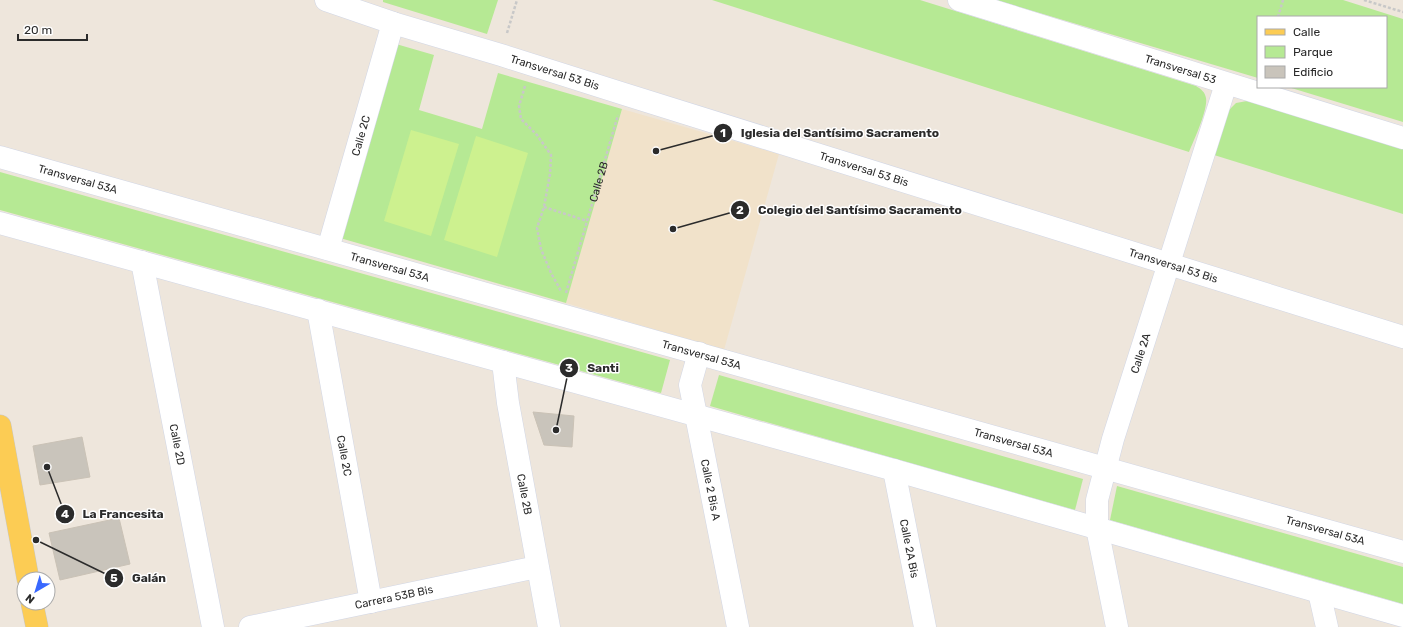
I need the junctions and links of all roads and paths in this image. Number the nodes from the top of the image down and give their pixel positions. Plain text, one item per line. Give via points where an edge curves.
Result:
1 (326, 0) edge
2 (517, 0) edge
3 (959, 0) edge
4 (1283, 0) edge
5 (1364, 0) edge
6 (1403, 12) edge
7 (1278, 16) edge
8 (393, 23) junction
9 (501, 55) junction
10 (531, 64) junction
11 (1226, 84) junction
12 (624, 94) junction
13 (1403, 138) edge
14 (0, 157) edge
15 (544, 206) junction
16 (587, 222) junction
17 (0, 223) edge
18 (328, 249) junction
19 (142, 262) junction
20 (1169, 264) junction
21 (318, 310) junction
22 (1403, 337) edge
23 (699, 353) junction
24 (503, 362) junction
25 (696, 415) junction
26 (0, 426) edge
27 (1105, 468) junction
28 (894, 470) junction
29 (1097, 528) junction
30 (1403, 552) edge
31 (537, 567) junction
32 (27, 571) edge
33 (1319, 592) junction
34 (371, 602) junction
35 (34, 611) edge
36 (1403, 616) edge
37 (37, 627) edge
38 (213, 627) edge
39 (250, 627) edge
40 (549, 627) edge
41 (738, 627) edge
42 (925, 627) edge
43 (1117, 627) edge
44 (1327, 627) edge

1 - 8 street, Transversal 53 Bis
2 - 9 path
3 - 11 street, Transversal 53
4 - 7 path
5 - 6 path
8 - 9 street, Transversal 53 Bis
8 - 18 street, Calle 2C
9 - 10 street, Transversal 53 Bis
10 - 12 street, Transversal 53 Bis
10 - 15 path via 519,106 521,119 537,135 550,155 550,174
11 - 13 street, Transversal 53
11 - 20 street, Calle 2A
12 - 16 path, Calle 2B
12 - 20 street, Transversal 53 Bis
14 - 18 street, Transversal 53A
15 - 16 path
15 - 16 path, Calle 2B via 537,228 541,249 565,297
17 - 19 street
18 - 23 street, Transversal 53A
19 - 21 street
19 - 38 street, Calle 2D
20 - 22 street, Transversal 53 Bis
20 - 27 street, Calle 2A
21 - 24 street
21 - 34 street, Calle 2C
23 - 25 street, Calle 2 Bis A via 690,385
23 - 27 street, Transversal 53A
24 - 25 street
24 - 31 street, Calle 2B
25 - 28 street
25 - 41 street, Calle 2 Bis A
26 - 32 main road
27 - 29 street, Calle 2A via 1097,500
27 - 30 street, Transversal 53A
28 - 29 street
28 - 42 street, Calle 2A Bis
29 - 33 street
29 - 43 street, Calle 2A
31 - 34 street, Carrera 53B Bis
31 - 40 street, Calle 2B
33 - 36 street
33 - 44 street
34 - 39 street, Carrera 53B Bis
35 - 37 main road

